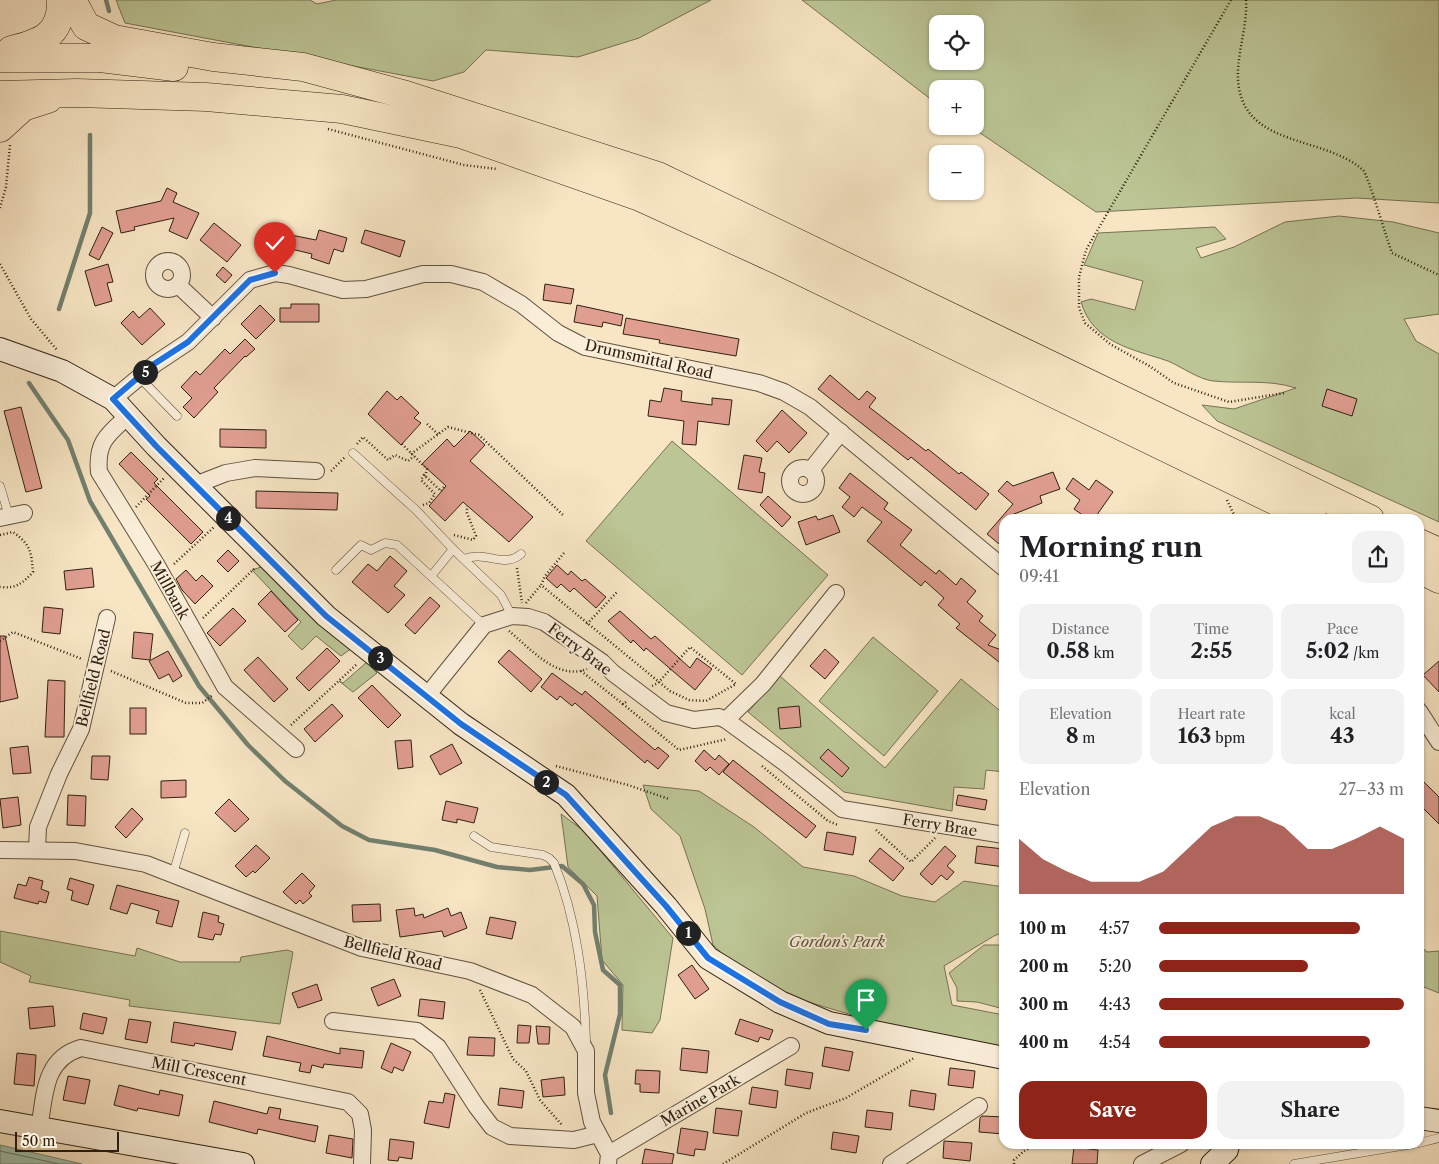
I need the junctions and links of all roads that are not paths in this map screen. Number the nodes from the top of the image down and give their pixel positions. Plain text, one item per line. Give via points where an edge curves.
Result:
1 (61, 0) edge
2 (72, 0) edge
3 (0, 53) edge
4 (0, 58) edge
5 (77, 93) junction
6 (0, 95) edge
7 (406, 95) junction
8 (6, 133) edge
9 (178, 285) dead end
10 (213, 318) junction
11 (0, 349) edge
12 (139, 377) junction
13 (113, 399) junction
14 (128, 416) junction
15 (177, 416) dead end
16 (841, 432) junction
17 (353, 453) dead end
18 (811, 470) dead end
19 (316, 471) dead end
20 (194, 485) junction
21 (0, 486) edge
22 (1303, 514) edge
23 (1360, 514) edge
24 (11, 515) edge
25 (1424, 544) edge
26 (453, 549) junction
27 (1439, 552) edge
28 (518, 557) road end
29 (464, 559) junction
30 (999, 564) edge
31 (336, 570) dead end
32 (1424, 572) edge
33 (432, 575) junction
34 (1439, 579) edge
35 (836, 593) dead end
36 (108, 618) dead end
37 (498, 621) junction
38 (426, 697) junction
39 (1424, 719) edge
40 (726, 720) junction
41 (1439, 742) edge
42 (296, 749) dead end
43 (185, 833) dead end
44 (999, 833) edge
45 (474, 836) dead end
46 (0, 850) edge
47 (37, 850) junction
48 (173, 874) junction
49 (333, 1022) dead end
50 (791, 1046) dead end
51 (586, 1051) junction
52 (999, 1057) edge
53 (980, 1106) dead end
54 (1424, 1119) edge
55 (0, 1121) edge
56 (1439, 1121) edge
57 (39, 1129) junction
58 (598, 1134) junction
59 (1439, 1138) edge
60 (1424, 1142) edge
61 (1171, 1149) edge
62 (1227, 1149) edge
63 (1384, 1149) edge
64 (608, 1159) edge
65 (243, 1164) edge
66 (362, 1164) edge
67 (891, 1164) edge
68 (1142, 1164) edge
69 (1212, 1164) edge
70 (1294, 1164) edge

1 - 3 highway via 62,12 52,31 40,43
2 - 7 highway via 86,26 114,39 213,58 303,67
4 - 7 highway via 100,58
5 - 6 highway
5 - 8 highway via 23,107
5 - 22 highway via 206,97 342,109 461,134 640,197 780,261
7 - 23 highway via 658,176
9 - 10 street
10 - 12 street, Drumsmittal Road via 188,342
10 - 16 street, Drumsmittal Road via 250,280 275,273 342,290 366,289 423,274 452,274 483,282 521,304 558,333 585,346 760,383 810,407
11 - 13 street via 62,371
12 - 13 street, Drumsmittal Road
12 - 15 lane
13 - 14 street
14 - 20 street
14 - 42 street, Millbank via 106,435 97,456 99,472 225,687
16 - 18 street
16 - 30 street, Drumsmittal Road
17 - 26 lane via 416,510
19 - 20 street via 255,468 226,473
20 - 38 street via 326,616
21 - 24 lane
25 - 27 highway
26 - 29 lane
26 - 33 lane
28 - 29 lane via 509,560 473,555
29 - 37 lane via 501,594
31 - 33 lane via 361,545 371,550 385,543 404,549
32 - 34 highway
33 - 37 lane
35 - 40 street via 763,684
36 - 47 street, Bellfield Road via 82,729 38,826
37 - 38 street
37 - 40 street, Ferry Brae via 528,617 544,622 602,662 666,713 694,720 719,716
38 - 52 street via 566,795 708,958 780,1002 829,1024
39 - 41 street
40 - 44 street, Ferry Brae via 842,809
43 - 48 lane
45 - 51 lane via 490,847 543,855 554,864 574,926 585,1001
46 - 47 street, Bellfield Road
47 - 48 street, Bellfield Road via 74,850 146,864
48 - 51 street, Bellfield Road via 362,948 470,971 532,995 573,1028
49 - 58 street via 417,1031 438,1046 492,1127 510,1136 574,1140
50 - 64 street, Marine Park
51 - 58 street, Bellfield Road via 586,1093
53 - 67 street
54 - 56 street
55 - 57 street
57 - 65 street
57 - 66 street, Mill Crescent via 49,1076 56,1062 81,1048 348,1102 360,1114
58 - 64 street, Bellfield Road
59 - 60 lane
61 - 68 street
62 - 69 street
63 - 70 lane

